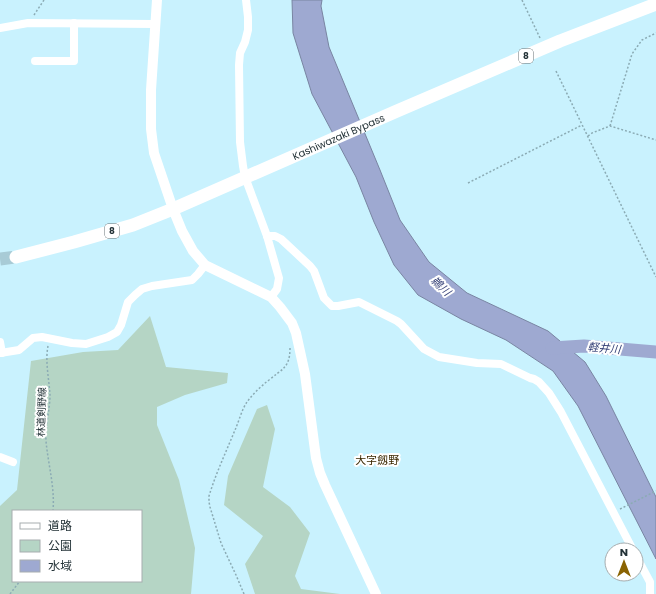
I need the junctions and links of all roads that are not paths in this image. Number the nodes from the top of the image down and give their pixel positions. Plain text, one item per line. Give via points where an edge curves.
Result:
1 (157, 0) edge
2 (246, 0) edge
3 (656, 4) edge
4 (74, 23) junction
5 (155, 24) junction
6 (0, 28) edge
7 (35, 61) dead end
8 (173, 209) junction
9 (267, 236) junction
10 (16, 256) tunnel mouth
11 (205, 265) junction
12 (271, 297) junction
13 (0, 342) edge
14 (1, 353) edge
15 (0, 458) edge
16 (13, 462) dead end
17 (629, 542) edge
18 (644, 571) edge
19 (376, 594) edge
20 (650, 594) edge

1 - 5 street
2 - 9 street via 248,30 240,53 239,65 240,142 245,177
3 - 8 highway, Kashiwazaki Bypass / 8 via 560,41
4 - 5 street
4 - 6 street via 28,23
4 - 7 street via 74,61
5 - 8 street via 151,129 154,153
8 - 10 highway, Kashiwazaki Bypass / 8 via 133,225
8 - 11 street via 193,251
9 - 12 street via 279,278 277,289
9 - 17 street via 281,239 310,266 324,298 332,306 359,302 397,321 424,349 439,357 501,364 539,382 561,412
11 - 12 street
11 - 14 street via 192,280 142,289 128,302 117,332 108,337 86,344 42,336 33,338 19,350
12 - 19 street via 292,323 296,333 320,473
13 - 14 street
15 - 16 street
18 - 20 street via 650,582

